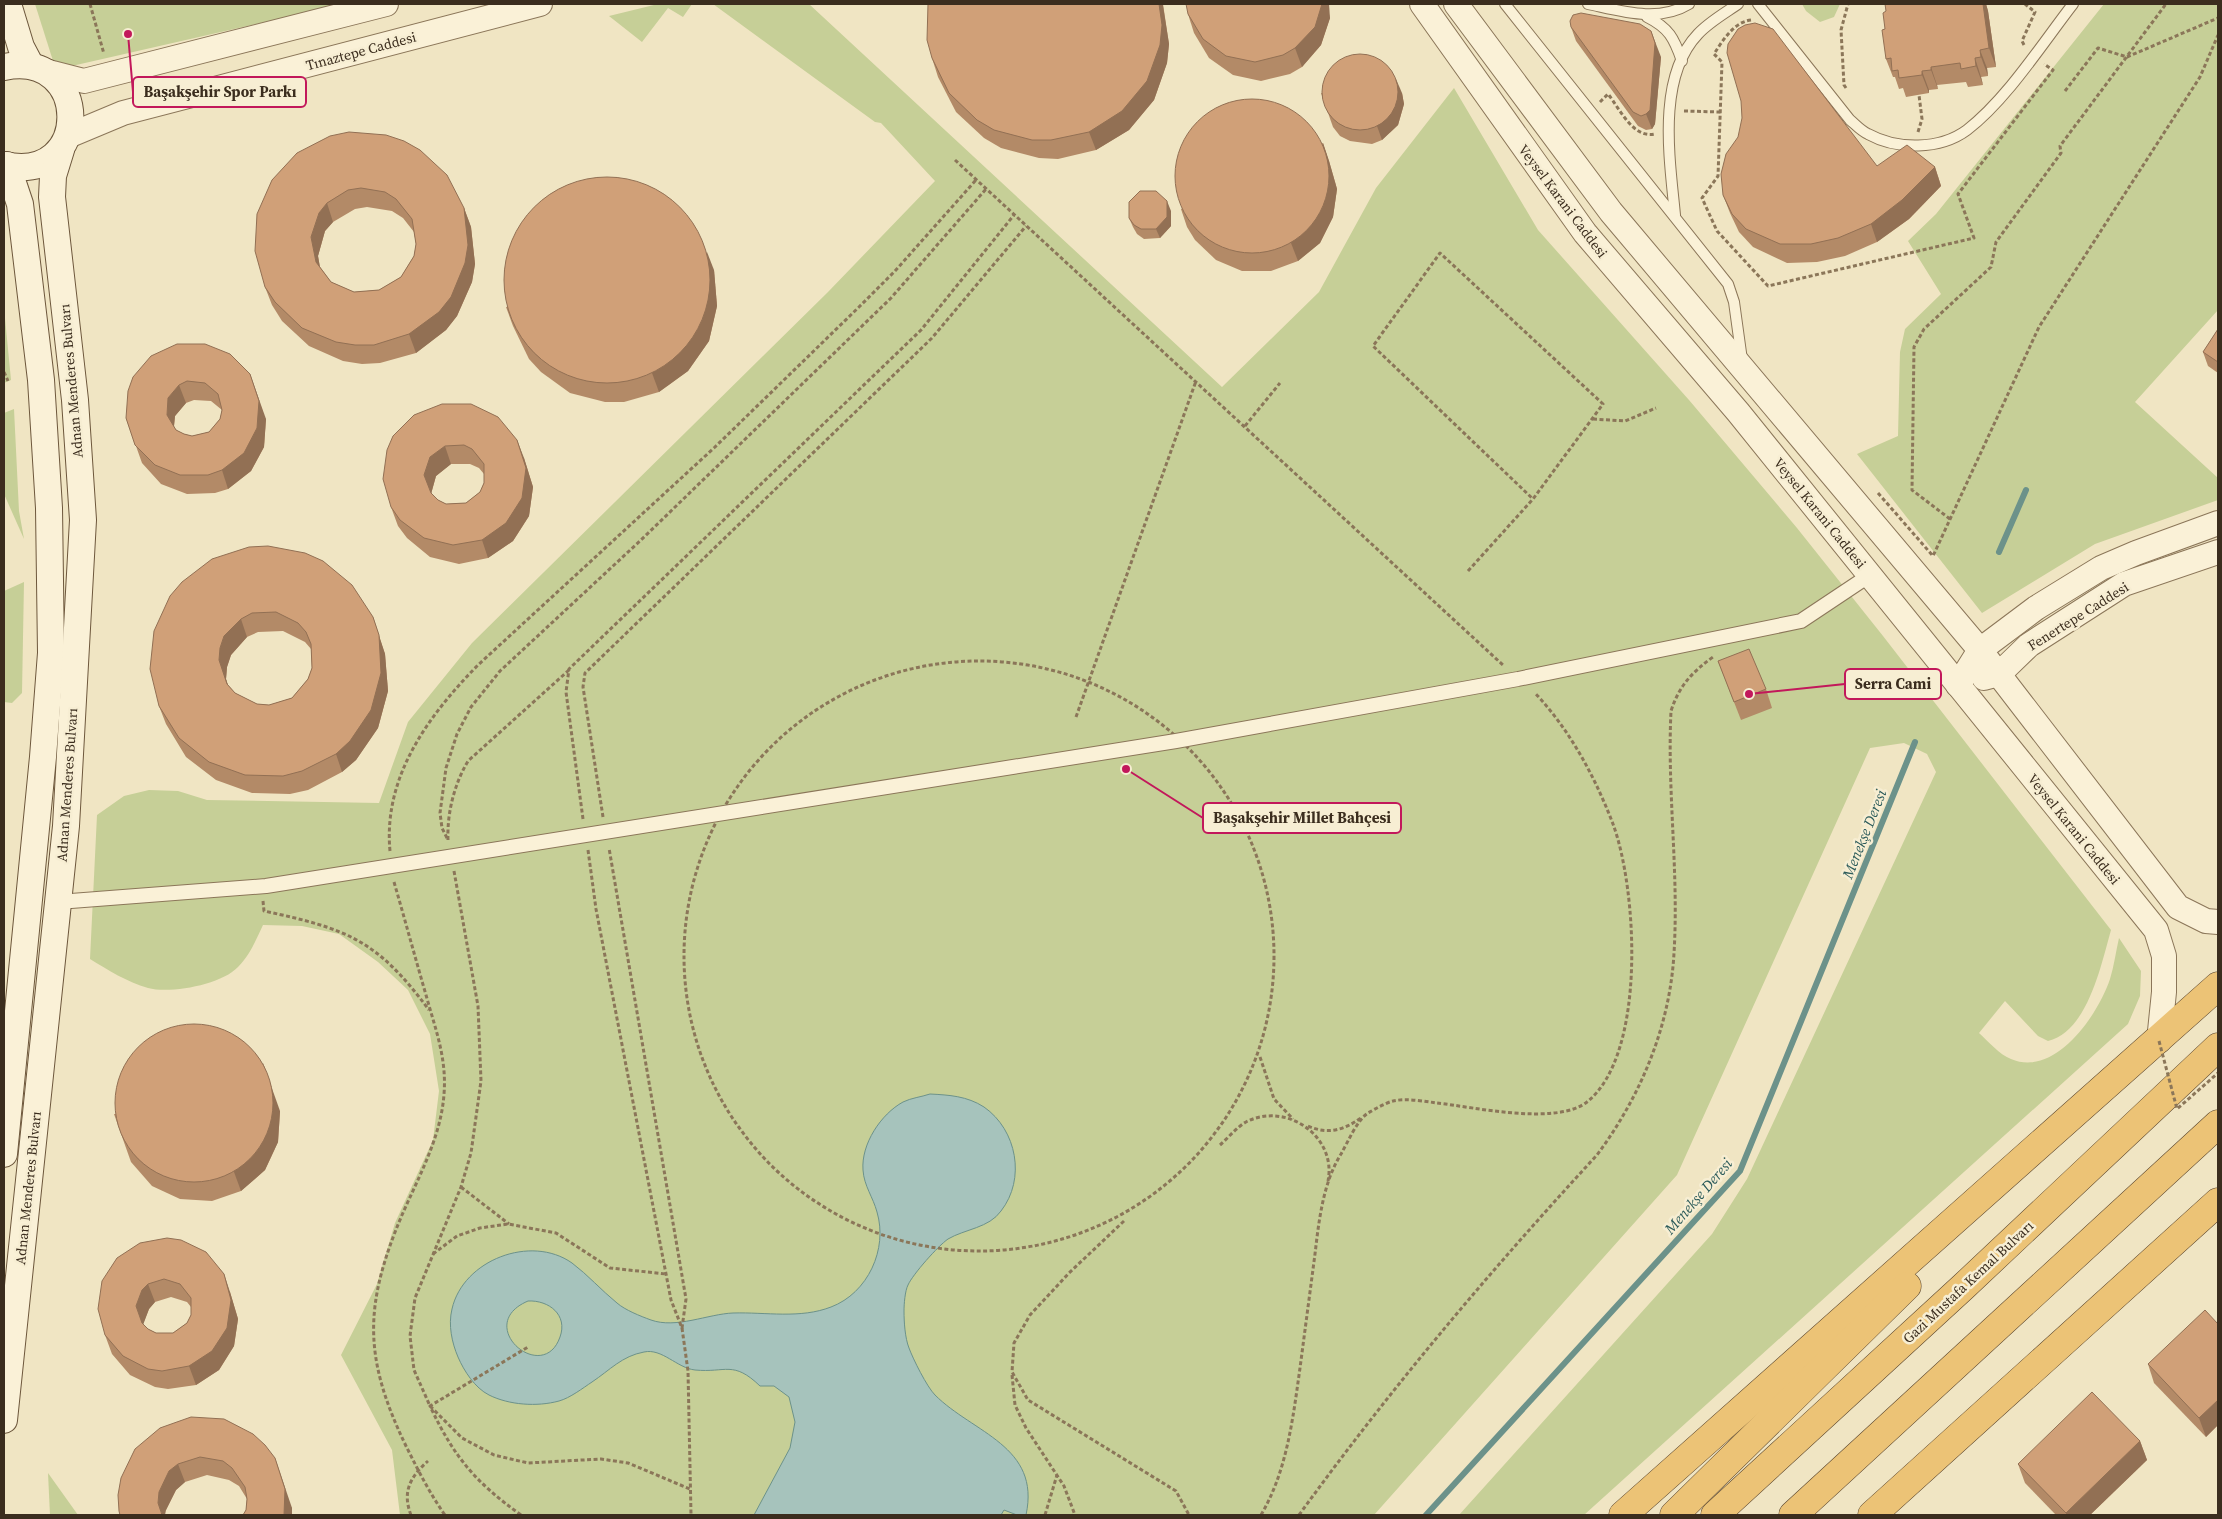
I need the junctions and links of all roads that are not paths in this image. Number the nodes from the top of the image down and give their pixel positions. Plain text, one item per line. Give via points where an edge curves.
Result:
1 (8, 4) edge
2 (386, 4) edge
3 (540, 4) edge
4 (1422, 4) edge
5 (1456, 4) edge
6 (1505, 4) edge
7 (1588, 4) edge
8 (1689, 4) edge
9 (1738, 4) edge
10 (1758, 4) edge
11 (2073, 4) edge
12 (1641, 13) junction
13 (1682, 61) junction
14 (4, 67) edge
15 (38, 68) junction
16 (64, 143) junction
17 (5, 165) edge
18 (1674, 215) junction
19 (1743, 371) junction
20 (2218, 523) edge
21 (2218, 552) edge
22 (1870, 575) junction
23 (1980, 650) junction
24 (2000, 674) junction
25 (1958, 685) junction
26 (58, 902) junction
27 (2218, 922) edge
28 (2218, 986) edge
29 (2158, 1041) junction
30 (2218, 1047) edge
31 (6, 1107) edge
32 (2218, 1124) edge
33 (4, 1154) edge
34 (2218, 1189) edge
35 (2218, 1202) edge
36 (2148, 1264) junction
37 (4, 1420) edge
38 (1623, 1515) edge
39 (1674, 1515) edge
40 (1715, 1515) edge
41 (1793, 1515) edge
42 (1872, 1515) edge

1 - 15 main road via 21,47
2 - 15 street via 84,81
3 - 16 street, Tınaztepe Caddesi via 123,113
4 - 22 street, Veysel Karani Caddesi via 1585,234 1738,412
5 - 19 street via 1611,212
6 - 18 lane
7 - 12 lane
8 - 12 lane via 1676,12 1659,16
9 - 13 lane via 1698,34
10 - 11 lane via 1850,120 1867,134 1914,147 1946,140 1965,131 1992,108
12 - 13 lane via 1664,26 1676,43
13 - 18 lane via 1670,111
14 - 15 main road
15 - 16 main road, Adnan Menderes Bulvarı via 57,80 66,92 71,122
16 - 17 main road via 48,160 33,166 16,168
16 - 26 main road, Adnan Menderes Bulvarı via 53,176 52,196 75,400 83,520 70,778
17 - 31 main road, Adnan Menderes Bulvarı via 20,204 41,380 50,508 51,653
18 - 19 lane via 1728,284 1734,302
19 - 23 street
20 - 23 street, Fenertepe Caddesi via 2101,568 2036,608
21 - 24 street, Fenertepe Caddesi via 2124,584 2029,645
22 - 25 street, Veysel Karani Caddesi
22 - 26 street via 1801,621 1747,634 1176,741 262,886
23 - 24 street
23 - 25 street, Fenertepe Caddesi
24 - 25 street
24 - 27 street via 2178,907
25 - 29 street, Veysel Karani Caddesi via 2156,930 2164,956 2164,992
26 - 37 main road, Adnan Menderes Bulvarı
28 - 29 highway
29 - 38 highway
29 - 39 highway
30 - 40 highway, Gazi Mustafa Kemal Bulvarı via 1963,1288
31 - 33 main road, Adnan Menderes Bulvarı
32 - 41 highway
34 - 36 highway
35 - 36 highway
36 - 42 highway

